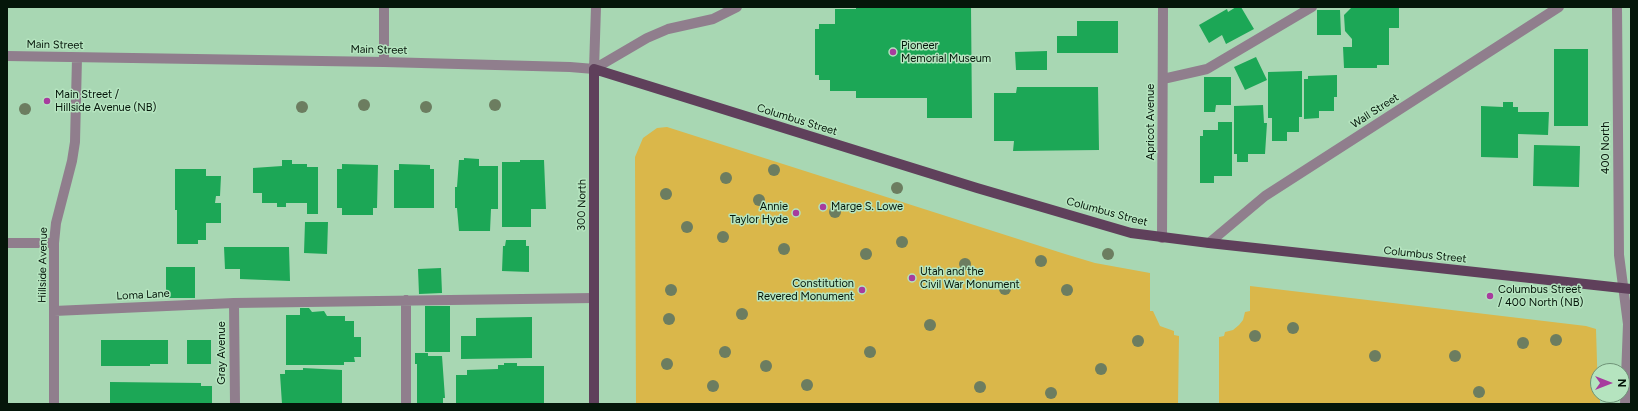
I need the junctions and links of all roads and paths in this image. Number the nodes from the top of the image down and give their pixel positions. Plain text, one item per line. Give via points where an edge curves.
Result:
1 (384, 7) edge
2 (596, 7) edge
3 (737, 7) edge
4 (1163, 7) edge
5 (1312, 7) edge
6 (1559, 7) edge
7 (1617, 7) edge
8 (7, 56) edge
9 (78, 58) junction
10 (384, 62) junction
11 (594, 70) junction
12 (1163, 79) junction
13 (1162, 238) junction
14 (7, 243) edge
15 (54, 243) junction
16 (1210, 243) junction
17 (1627, 289) edge
18 (594, 298) junction
19 (406, 300) junction
20 (234, 302) junction
21 (54, 311) junction
22 (54, 404) edge
23 (235, 404) edge
24 (406, 404) edge
25 (594, 404) edge
26 (1625, 404) edge

1 - 10 street
2 - 11 street, 300 North
3 - 11 street via 714,19 668,29 647,38
4 - 12 street, Apricot Avenue
5 - 12 street via 1207,69
6 - 16 street, Wall Street via 1265,196
7 - 17 street, 400 North via 1619,255
8 - 9 street, Main Street
9 - 10 street, Main Street
9 - 15 street, Hillside Avenue via 75,142 56,223
10 - 11 street, Main Street via 570,67
11 - 13 main road, Columbus Street via 984,190 1131,233
11 - 18 main road, 300 North
12 - 13 street, Apricot Avenue
13 - 16 main road, Columbus Street
14 - 15 street
15 - 21 street, Hillside Avenue
16 - 17 main road, Columbus Street
17 - 26 street, 400 North
18 - 19 street, Loma Lane
18 - 25 main road, 300 North
19 - 20 street, Loma Lane
19 - 24 street
20 - 21 street, Loma Lane
20 - 23 street, Gray Avenue
21 - 22 street, Hillside Avenue

